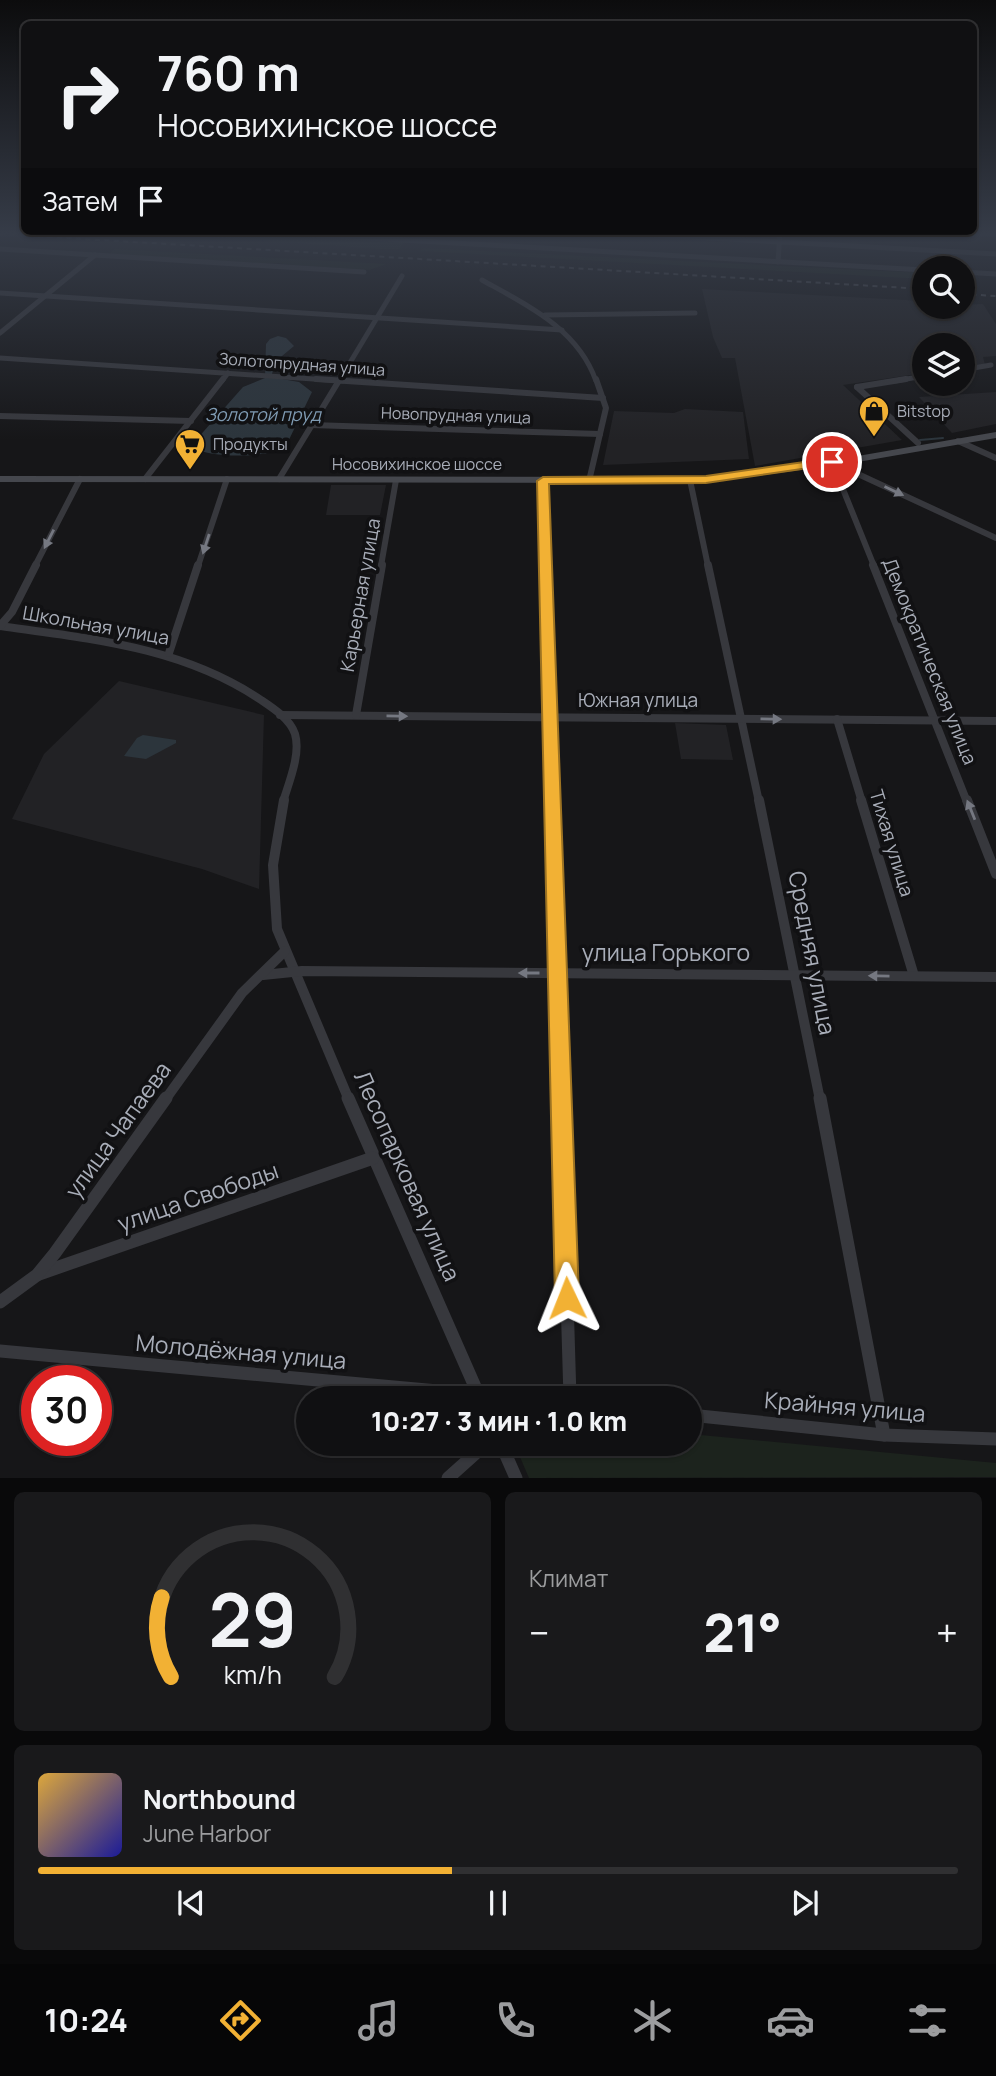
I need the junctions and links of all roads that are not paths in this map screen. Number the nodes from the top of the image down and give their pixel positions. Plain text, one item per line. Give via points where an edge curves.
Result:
1 (40, 302) edge
2 (137, 302) edge
3 (385, 302) edge
4 (522, 302) edge
5 (695, 313) dead end
6 (545, 315) junction
7 (375, 318) junction
8 (562, 330) junction
9 (0, 333) edge
10 (0, 358) edge
11 (991, 366) dead end
12 (975, 368) edge
13 (228, 373) junction
14 (912, 378) edge
15 (338, 380) junction
16 (603, 398) junction
17 (0, 416) edge
18 (191, 421) junction
19 (311, 425) junction
20 (996, 432) edge
21 (600, 434) junction
22 (958, 441) junction
23 (918, 443) junction
24 (996, 458) edge
25 (832, 462) junction
26 (0, 479) edge
27 (80, 479) junction
28 (145, 479) junction
29 (227, 479) junction
30 (279, 479) junction
31 (396, 480) junction
32 (690, 480) junction
33 (543, 481) junction
34 (589, 481) junction
35 (996, 538) edge
36 (0, 626) edge
37 (169, 653) junction
38 (279, 715) junction
39 (356, 715) junction
40 (549, 717) junction
41 (742, 718) junction
42 (837, 719) junction
43 (935, 720) junction
44 (996, 721) edge
45 (996, 874) edge
46 (285, 951) junction
47 (293, 971) junction
48 (557, 973) junction
49 (263, 975) junction
50 (796, 975) junction
51 (914, 976) junction
52 (996, 977) edge
53 (373, 1158) junction
54 (37, 1275) junction
55 (0, 1302) edge
56 (0, 1351) edge
57 (364, 1386) edge
58 (474, 1386) edge
59 (570, 1386) edge
60 (702, 1416) edge
61 (884, 1435) junction
62 (996, 1440) edge
63 (473, 1456) edge
64 (506, 1456) edge
65 (449, 1478) edge
66 (516, 1478) edge

1 - 9 street
2 - 7 street
3 - 7 street
4 - 6 street
5 - 6 street
6 - 8 street
7 - 8 street
7 - 15 street
8 - 16 street via 592,368
10 - 13 street, Золотопрудная улица
11 - 12 street
13 - 15 street, Золотопрудная улица
13 - 18 street
14 - 23 street via 858,387
15 - 16 street, Золотопрудная улица
15 - 19 street
16 - 21 street via 606,408
17 - 18 street
18 - 28 street
19 - 21 street, Новопрудная улица
19 - 30 street
20 - 22 main road
20 - 23 main road
21 - 34 street
22 - 24 street
22 - 25 main road
23 - 25 main road
25 - 32 main road, Носовихинское шоссе
25 -> 35 street
25 - 43 street, Демократическая улица
26 - 27 main road, Носовихинское шоссе
27 - 28 main road, Носовихинское шоссе
27 -> 36 street via 12,612
28 - 29 main road, Носовихинское шоссе
29 - 30 main road, Носовихинское шоссе
29 -> 37 street
30 - 31 main road, Носовихинское шоссе
31 - 33 main road, Носовихинское шоссе
31 - 39 street, Карьерная улица
32 - 34 main road, Носовихинское шоссе
32 - 41 street, Средняя улица
33 - 34 main road, Носовихинское шоссе
33 - 40 street
36 - 37 street, Школьная улица
37 - 38 street, Школьная улица via 222,673
38 - 39 street, Южная улица
38 - 46 street, Школьная улица via 294,730 296,741 272,870 274,914
39 -> 40 street, Южная улица
40 - 41 street, Южная улица
40 - 48 street
41 -> 42 street, Южная улица
41 - 50 street, Средняя улица
42 - 43 street, Южная улица
42 - 51 street, Тихая улица
43 - 44 street, Южная улица
45 -> 43 street, Демократическая улица
46 - 47 street, Школьная улица
46 - 49 street, улица Чапаева
48 -> 47 street, улица Горького
47 - 49 street
47 - 53 street, Лесопарковая улица
48 - 50 street, улица Горького
48 - 59 street
49 - 54 street, улица Чапаева via 242,993
51 -> 50 street, улица Горького
50 - 61 street, Средняя улица
51 - 52 street, улица Горького
53 - 54 street, улица Свободы
53 - 58 street, Лесопарковая улица
54 - 55 street, улица Чапаева
56 - 57 street, Молодёжная улица
60 - 61 street, Крайняя улица
61 - 62 street, Крайняя улица
63 - 65 street
64 - 66 street

